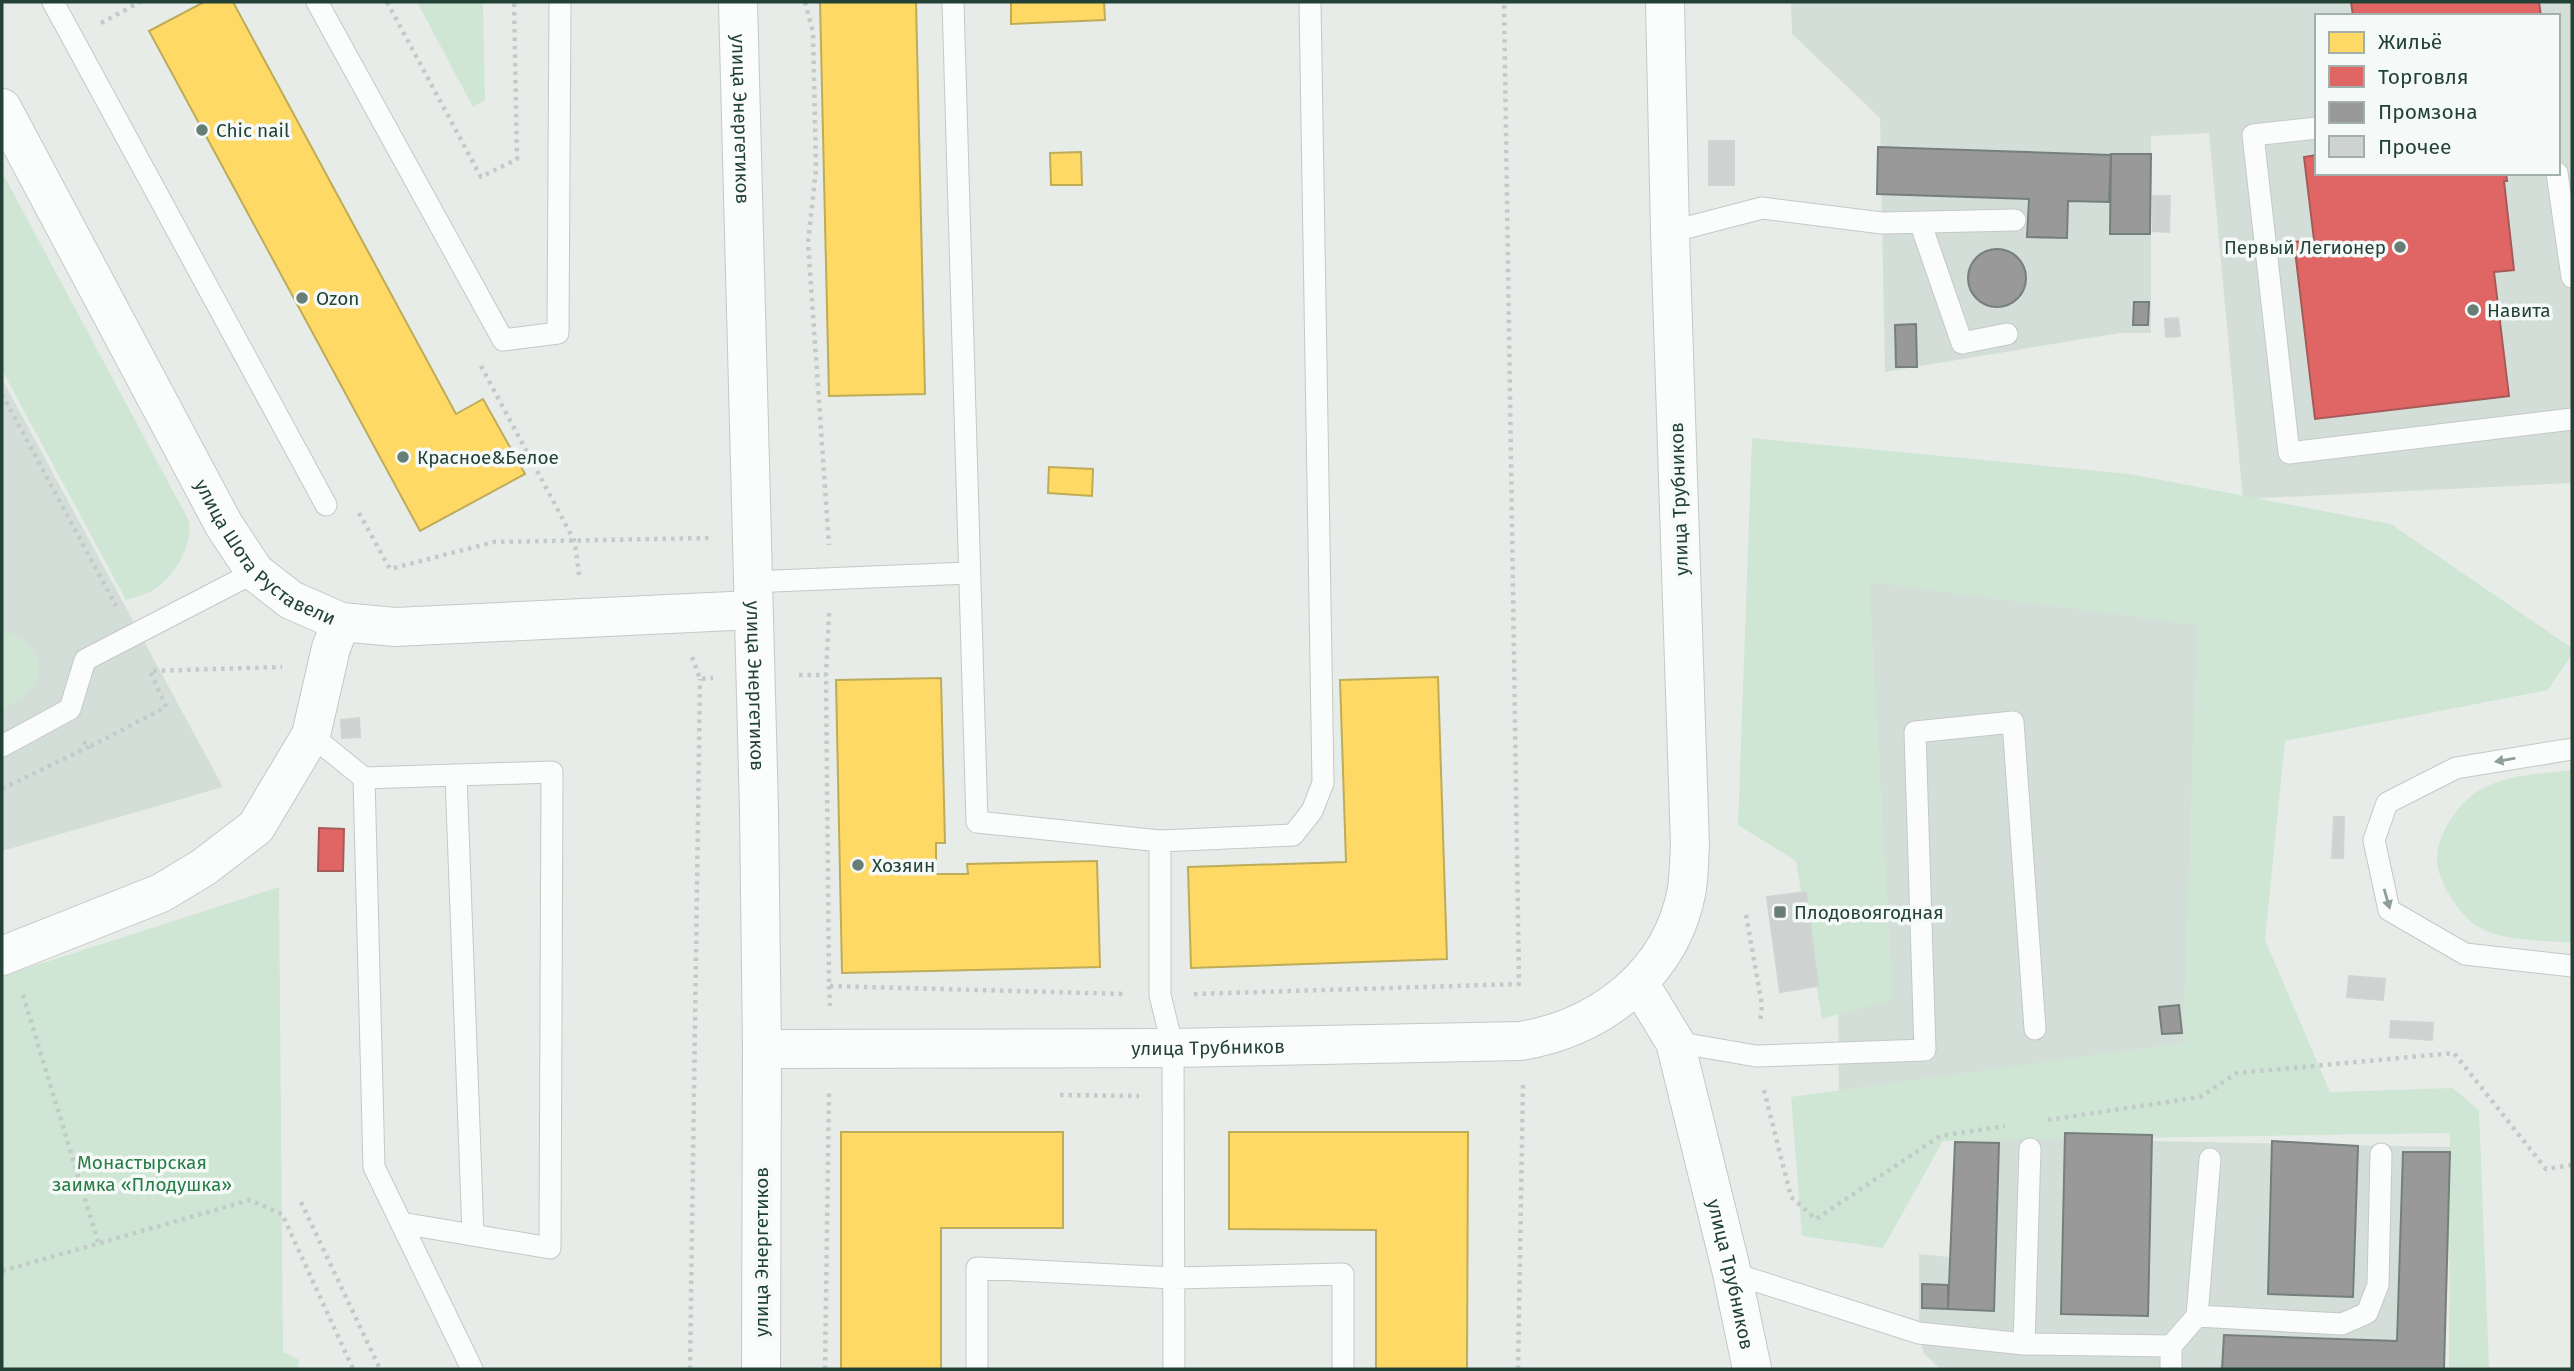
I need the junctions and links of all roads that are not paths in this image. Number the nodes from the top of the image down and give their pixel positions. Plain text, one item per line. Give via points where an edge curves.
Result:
1 (52, 2) edge
2 (317, 2) edge
3 (560, 2) edge
4 (738, 2) edge
5 (953, 2) edge
6 (1310, 2) edge
7 (1665, 2) edge
8 (2, 108) edge
9 (2315, 128) edge
10 (2557, 175) edge
11 (2015, 220) dead end
12 (1920, 222) junction
13 (1670, 232) junction
14 (2572, 267) edge
15 (2007, 334) dead end
16 (2572, 419) edge
17 (326, 505) dead end
18 (255, 572) junction
19 (969, 573) junction
20 (752, 596) junction
21 (341, 622) junction
22 (311, 734) junction
23 (2, 746) edge
24 (2572, 748) edge
25 (456, 775) junction
26 (364, 778) junction
27 (1160, 841) junction
28 (6, 955) edge
29 (2572, 966) edge
30 (1639, 983) junction
31 (2035, 1029) dead end
32 (1675, 1042) junction
33 (1173, 1048) junction
34 (762, 1049) junction
35 (2030, 1149) dead end
36 (2381, 1154) dead end
37 (2210, 1159) dead end
38 (401, 1223) junction
39 (472, 1234) junction
40 (1732, 1273) junction
41 (1174, 1278) junction
42 (2197, 1316) junction
43 (2024, 1344) junction
44 (2171, 1346) junction
45 (1750, 1368) edge
46 (472, 1369) edge
47 (761, 1369) edge
48 (977, 1369) edge
49 (1174, 1369) edge
50 (1343, 1369) edge
51 (2171, 1369) edge

1 - 17 lane
2 - 3 lane via 503,340 558,334
4 - 20 street, улица Энергетиков
5 - 19 lane
6 - 27 lane via 1323,783 1312,811 1293,835
7 - 13 street, улица Трубников
8 - 18 street, улица Шота Руставели via 224,525
9 - 16 lane via 2253,135 2289,453
10 - 14 lane
11 - 12 lane
12 - 13 lane via 1882,223 1762,208
12 - 15 lane via 1962,343
13 - 30 street, улица Трубников via 1690,846 1679,919
18 - 21 street, улица Шота Руставели via 291,600
18 - 23 lane via 85,660 70,709
19 - 20 lane via 831,580
19 - 27 lane via 977,822
20 - 21 street, улица Шота Руставели via 437,626
20 - 34 street, улица Энергетиков
21 - 22 street
22 - 26 lane
22 - 28 street via 256,827 204,867 160,893
24 -> 29 lane via 2456,768 2386,803 2374,840 2389,910 2465,954
25 - 26 lane
25 - 39 lane
25 - 39 lane via 552,772 550,1248
26 - 38 lane via 374,1167
27 - 33 lane via 1160,995
30 - 32 street, улица Трубников
30 - 33 street, улица Трубников via 1584,1022 1521,1041
31 - 32 lane via 2013,722 1915,732 1925,1050 1756,1056
32 - 40 street, улица Трубников
33 - 34 street, улица Трубников
33 - 41 lane
34 - 47 street, улица Энергетиков
35 - 43 lane
36 - 42 lane via 2378,1285 2367,1313 2342,1324
37 - 42 lane
38 - 39 lane
38 - 46 lane
40 - 43 lane via 1919,1333
40 - 45 street, улица Трубников
41 - 48 lane via 977,1268
41 - 49 lane
41 - 50 lane via 1343,1274
42 - 44 lane
43 - 44 lane
44 - 51 lane

